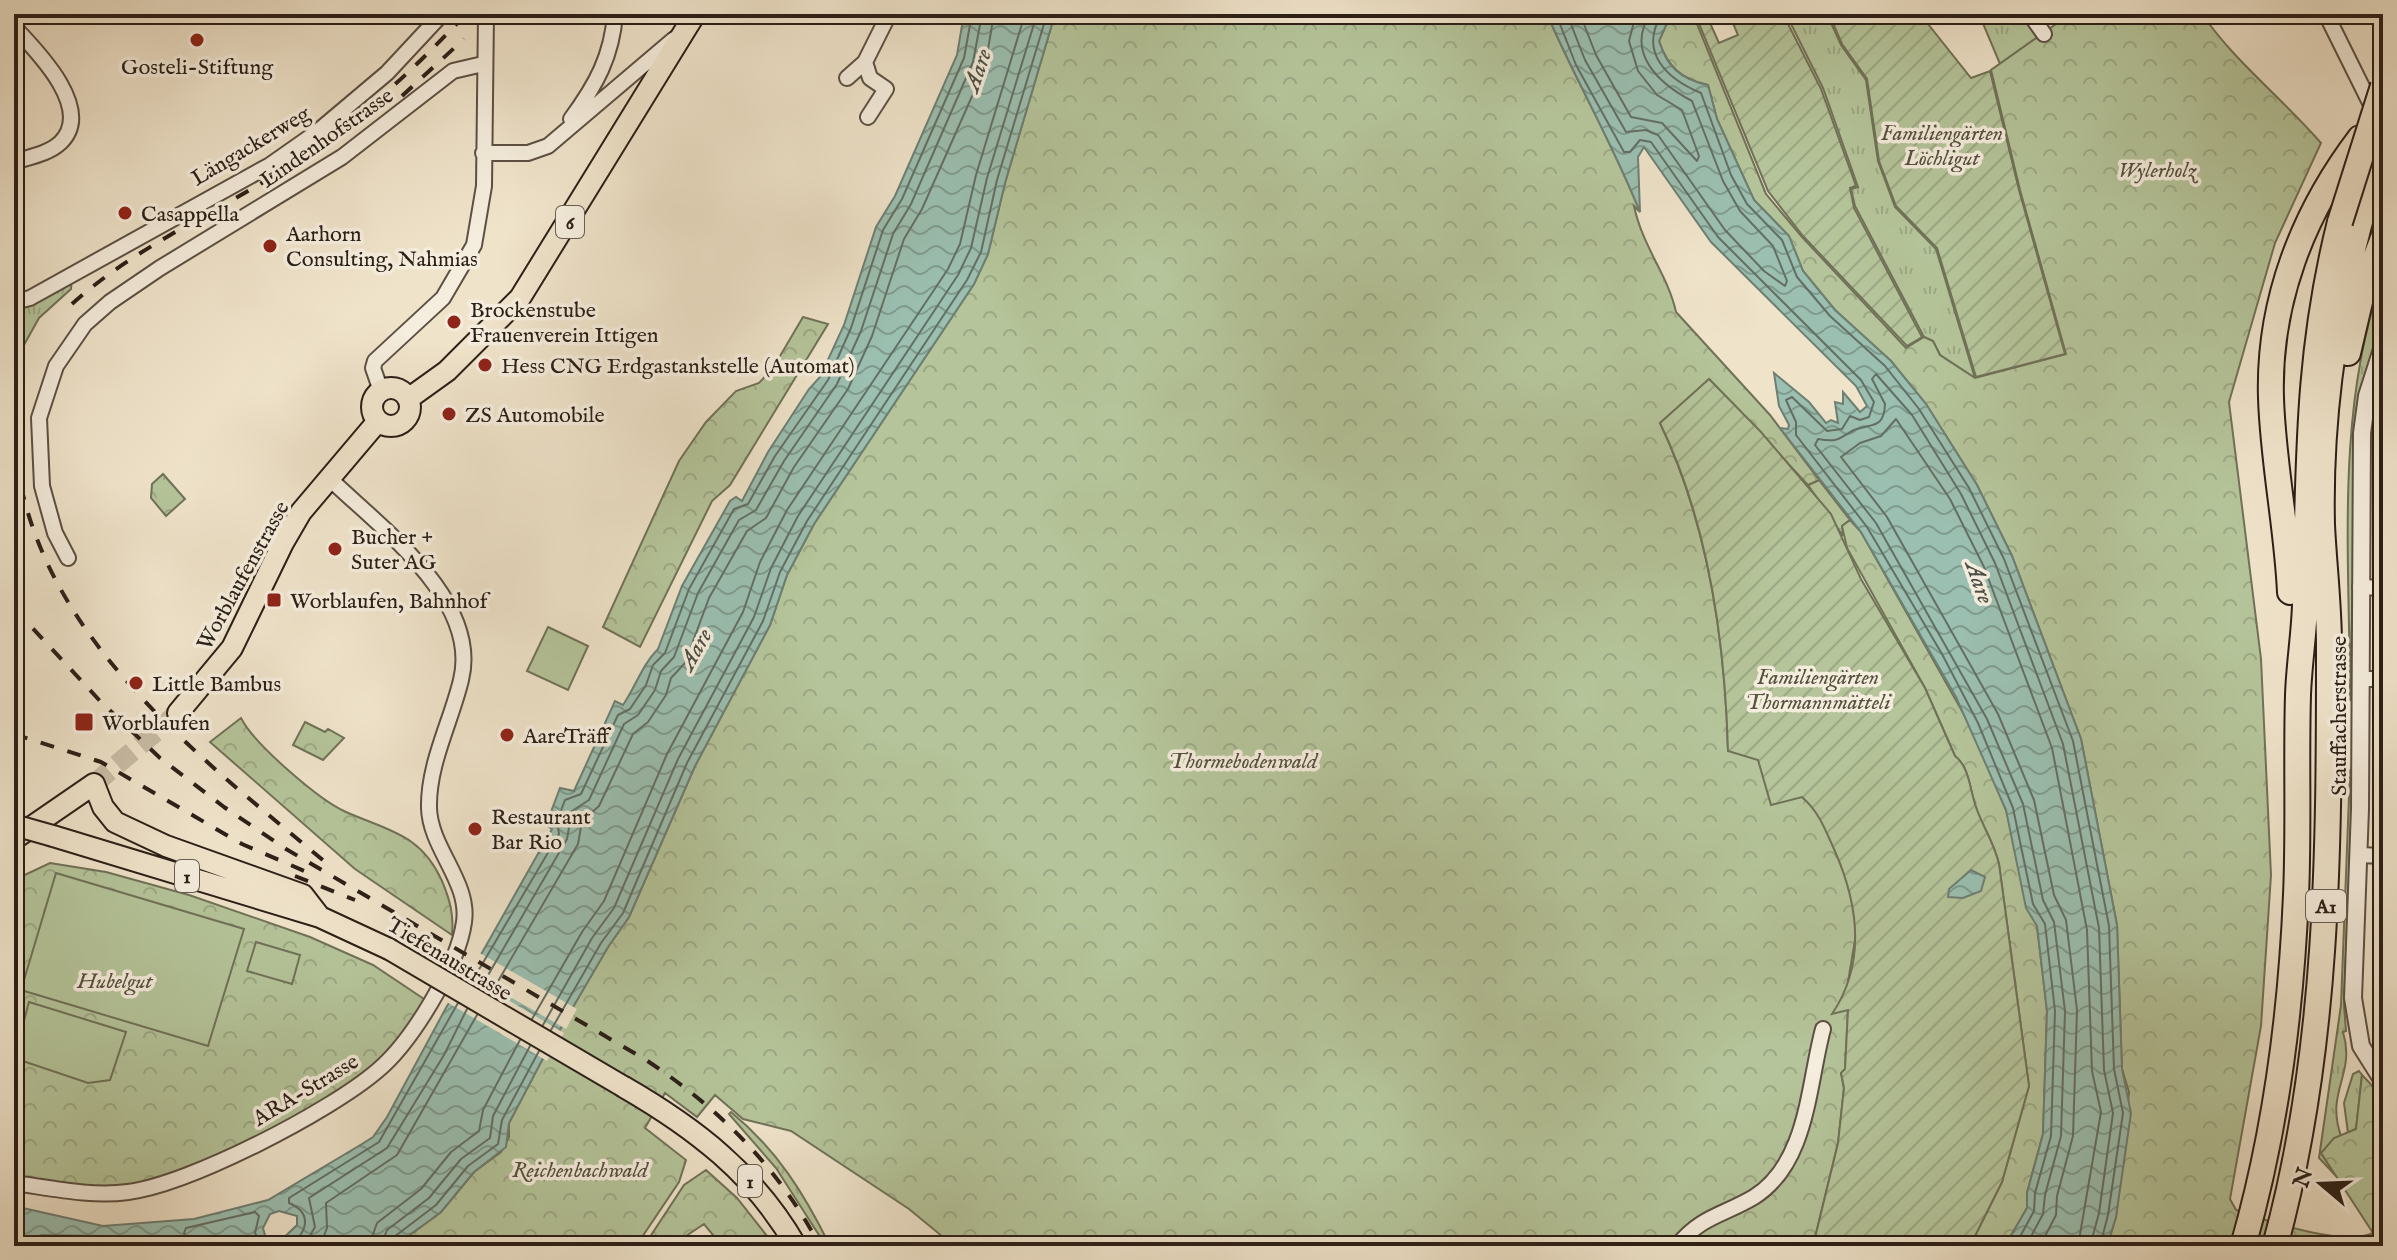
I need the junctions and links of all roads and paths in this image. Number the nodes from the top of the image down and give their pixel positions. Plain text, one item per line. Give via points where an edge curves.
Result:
1 (19, 14) edge
2 (442, 14) edge
3 (486, 14) edge
4 (615, 14) edge
5 (889, 14) edge
6 (2030, 14) edge
7 (2326, 14) edge
8 (691, 21) edge
9 (14, 24) edge
10 (2044, 34) dead end
11 (865, 62) junction
12 (483, 64) junction
13 (847, 78) dead end
14 (2383, 86) edge
15 (2383, 112) edge
16 (868, 117) dead end
17 (2383, 129) edge
18 (557, 139) junction
19 (2371, 141) edge
20 (483, 153) junction
21 (14, 162) edge
22 (2348, 227) junction
23 (2383, 238) edge
24 (14, 302) edge
25 (2383, 346) edge
26 (381, 391) junction
27 (408, 399) junction
28 (378, 421) junction
29 (328, 477) junction
30 (68, 558) dead end
31 (2360, 587) junction
32 (2383, 588) edge
33 (2329, 599) junction
34 (2360, 679) junction
35 (2383, 679) edge
36 (2298, 694) junction
37 (178, 713) tunnel mouth
38 (14, 825) edge
39 (14, 839) edge
40 (2359, 855) junction
41 (2383, 856) edge
42 (320, 917) junction
43 (1823, 1029) dead end
44 (2383, 1081) edge
45 (14, 1183) edge
46 (796, 1246) edge
47 (1677, 1246) edge
48 (2243, 1246) edge
49 (2275, 1246) edge

1 - 9 street
2 - 24 street, Längackerweg via 361,98 294,149 72,276
3 - 12 street
4 - 18 street via 597,85
5 - 11 street
6 - 10 street
7 - 17 street
8 - 18 street
8 - 27 main road, 6 via 520,298 447,371
9 - 21 street via 65,91 72,114 61,143
11 - 13 street
11 - 16 street via 870,78 886,89
12 - 20 street
12 - 30 street, Lindenhofstrasse via 453,71 342,157 160,268 85,324 56,366 39,418 44,496
14 - 22 highway, A1, bridge
15 - 19 highway, bridge
18 - 20 street via 532,153
19 - 22 highway, A1
19 - 36 highway via 2329,180 2303,231 2275,331 2271,397
20 - 26 street via 481,217 468,258 436,305 375,361
22 - 33 highway, A1 via 2328,387 2322,526
22 - 36 highway, A1 via 2319,316 2311,385
23 - 33 highway via 2347,355
25 - 31 street, Stauffacherstrasse via 2362,433
26 - 27 main road via 395,389
26 - 28 main road via 372,407
27 - 28 main road via 403,421 390,426
28 - 29 main road, Worblaufenstrasse
29 - 37 main road, Worblaufenstrasse via 283,543 232,648
29 - 45 street, ARA-Strasse via 421,564 463,643 462,679 435,766 429,808 436,841 464,903 465,921 451,963 430,1003 379,1070 253,1146 128,1192
31 - 32 street
31 - 34 street, Stauffacherstrasse
33 - 49 highway, A1 via 2323,969 2311,1075
34 - 35 street
34 - 40 street, Stauffacherstrasse
36 - 48 highway, A1 via 2292,965 2279,1083
38 - 42 main road, Tiefenaustrasse / 1, bridge
39 - 42 main road via 94,784 115,822 303,895
40 - 41 street
40 - 44 street, Stauffacherstrasse via 2354,1017 2365,1055
42 - 46 main road, Tiefenaustrasse / 1, bridge via 370,938 658,1106 737,1167
43 - 47 street via 1800,1132 1780,1176 1752,1199 1699,1222

